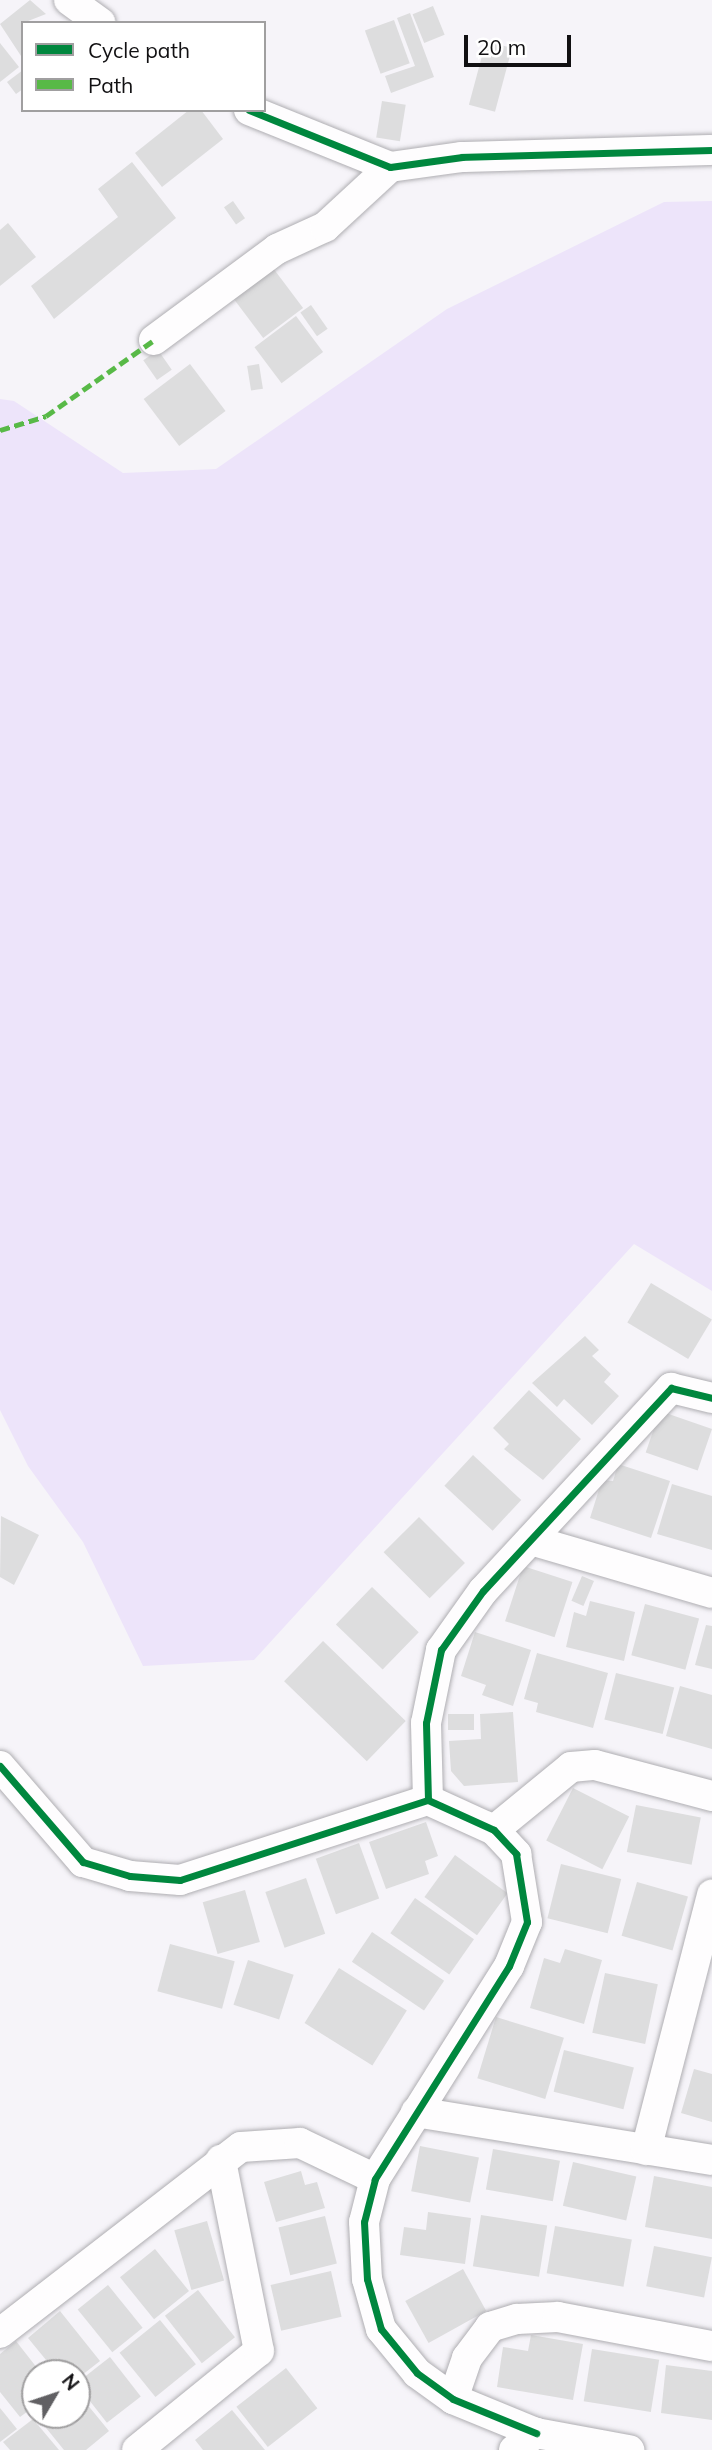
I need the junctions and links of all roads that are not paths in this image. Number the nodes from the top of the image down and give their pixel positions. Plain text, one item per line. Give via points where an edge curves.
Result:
1 (69, 0) edge
2 (98, 21) edge
3 (254, 112) edge
4 (712, 150) edge
5 (390, 167) junction
6 (154, 340) dead end
7 (712, 1398) edge
8 (531, 1540) junction
9 (712, 1592) edge
10 (0, 1766) edge
11 (712, 1796) edge
12 (428, 1800) junction
13 (494, 1830) junction
14 (712, 1894) edge
15 (416, 2112) junction
16 (646, 2150) junction
17 (221, 2160) junction
18 (712, 2160) edge
19 (375, 2179) junction
20 (0, 2333) edge
21 (712, 2346) edge
22 (453, 2399) junction
23 (525, 2442) edge
24 (138, 2450) edge
25 (629, 2450) edge

1 - 2 street
3 - 5 street
4 - 5 street via 475,157
5 - 6 street via 326,227 277,249
7 - 8 street via 671,1388
8 - 9 street
8 - 12 street via 482,1591 441,1650 426,1723
10 - 12 street via 83,1861 180,1881
11 - 13 street via 595,1765 571,1767
12 - 13 street
13 - 15 street via 516,1854 527,1922 509,1966
14 - 16 street
15 - 16 street
15 - 19 street
16 - 18 street
17 - 19 street via 241,2147 300,2143
17 - 20 street
17 - 24 street via 259,2351
19 - 22 street via 364,2222 368,2279 381,2329 417,2373
21 - 22 street via 558,2317 517,2319 490,2327 467,2358
22 - 23 street
23 - 25 street

